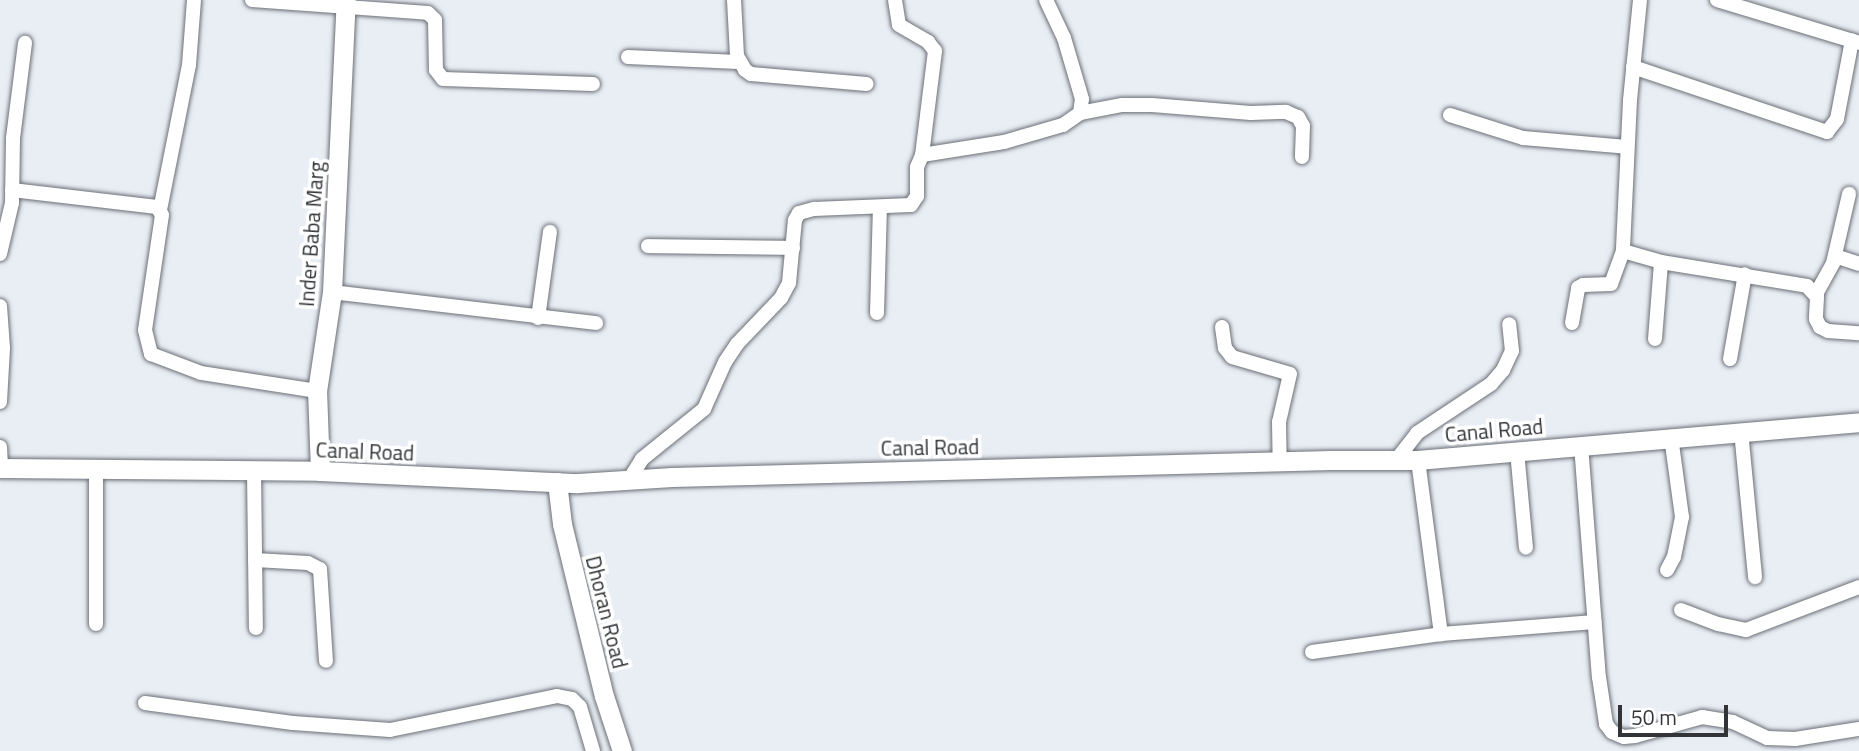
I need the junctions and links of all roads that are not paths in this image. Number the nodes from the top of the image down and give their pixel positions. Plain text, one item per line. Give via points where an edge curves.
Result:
1 (194, 0) edge
2 (252, 0) edge
3 (734, 0) edge
4 (895, 0) edge
5 (1046, 0) edge
6 (1640, 0) edge
7 (1717, 0) edge
8 (346, 3) edge
9 (1856, 41) edge
10 (25, 43) dead end
11 (628, 57) dead end
12 (738, 62) junction
13 (1633, 67) junction
14 (593, 84) dead end
15 (867, 84) dead end
16 (1080, 113) junction
17 (1450, 115) dead end
18 (1628, 147) junction
19 (922, 155) junction
20 (1303, 158) dead end
21 (12, 190) junction
22 (1849, 194) dead end
23 (880, 207) junction
24 (160, 210) junction
25 (550, 232) dead end
26 (648, 246) dead end
27 (793, 248) junction
28 (1623, 251) junction
29 (0, 254) edge
30 (1835, 256) junction
31 (1661, 262) junction
32 (1859, 264) edge
33 (1745, 274) junction
34 (332, 292) junction
35 (1816, 293) junction
36 (0, 306) edge
37 (877, 313) dead end
38 (538, 318) junction
39 (596, 323) dead end
40 (1572, 323) dead end
41 (1509, 324) dead end
42 (1222, 327) dead end
43 (1859, 333) edge
44 (1655, 339) dead end
45 (1730, 359) dead end
46 (317, 391) junction
47 (0, 402) edge
48 (1859, 422) edge
49 (1741, 431) junction
50 (1671, 438) junction
51 (1581, 445) junction
52 (0, 447) edge
53 (1517, 450) junction
54 (1397, 459) junction
55 (1418, 460) junction
56 (1280, 461) junction
57 (1, 468) edge
58 (96, 469) junction
59 (254, 471) junction
60 (320, 471) junction
61 (629, 480) junction
62 (557, 482) junction
63 (1526, 548) dead end
64 (255, 560) junction
65 (1667, 570) dead end
66 (1755, 577) dead end
67 (1859, 587) edge
68 (1681, 610) dead end
69 (1595, 622) junction
70 (96, 624) dead end
71 (256, 628) dead end
72 (1441, 634) junction
73 (1311, 652) dead end
74 (326, 661) dead end
75 (145, 703) dead end
76 (1859, 729) edge
77 (593, 751) edge
78 (622, 751) edge

1 - 24 street via 189,65
2 - 8 street
3 - 12 street
4 - 19 street via 898,25 935,51
5 - 16 street via 1082,99
6 - 13 street
7 - 9 street
8 - 14 street via 432,16 436,70 443,79
8 - 34 street, Inder Baba Marg
9 - 13 street via 1837,119 1827,132
10 - 21 street via 13,138
11 - 12 street
12 - 15 street via 751,74
13 - 18 street
16 - 19 street via 1063,125 1004,142
16 - 20 street via 1152,104 1293,113 1303,126
17 - 18 street via 1523,138
18 - 28 street
19 - 23 street via 914,203
21 - 24 street via 155,205
21 - 29 street
22 - 30 street
23 - 27 street via 799,212
23 - 37 street
24 - 46 street via 145,330 150,354 201,373
25 - 38 street
26 - 27 street
27 - 61 street via 789,283 781,298 737,344 704,409 642,459
28 - 31 street
28 - 40 street via 1611,284 1578,288
30 - 32 street
30 - 35 street
31 - 33 street
31 - 44 street
33 - 35 street via 1807,286
33 - 45 street
34 - 38 street
34 - 46 street, Inder Baba Marg
35 - 43 street via 1815,319 1820,327
36 - 47 street
38 - 39 street
41 - 54 street via 1512,351 1503,370 1491,384 1417,433
42 - 56 street via 1225,348 1232,357 1290,374 1279,422
46 - 60 street, Inder Baba Marg
48 - 49 street, Canal Road
49 - 50 street, Canal Road
49 - 66 street
50 - 51 street, Canal Road
50 - 65 street via 1682,517
51 - 53 street, Canal Road
51 - 69 street
52 - 57 street
53 - 55 street, Canal Road
53 - 63 street
54 - 55 street, Canal Road
54 - 56 street, Canal Road
55 - 72 street
56 - 61 street, Canal Road
57 - 58 street, Canal Road
58 - 59 street, Canal Road
58 - 70 street
59 - 60 street, Canal Road
59 - 64 street
60 - 62 street, Canal Road
61 - 62 street, Canal Road
62 - 78 street, Dhoran Road via 562,524
64 - 71 street
64 - 74 street via 307,563 320,569
67 - 68 street via 1746,630
69 - 72 street
69 - 76 street via 1602,709 1606,724 1619,735 1635,736 1702,717 1733,722 1767,738 1795,739
72 - 73 street
75 - 77 street via 368,730 409,728 549,696 572,699 580,707

